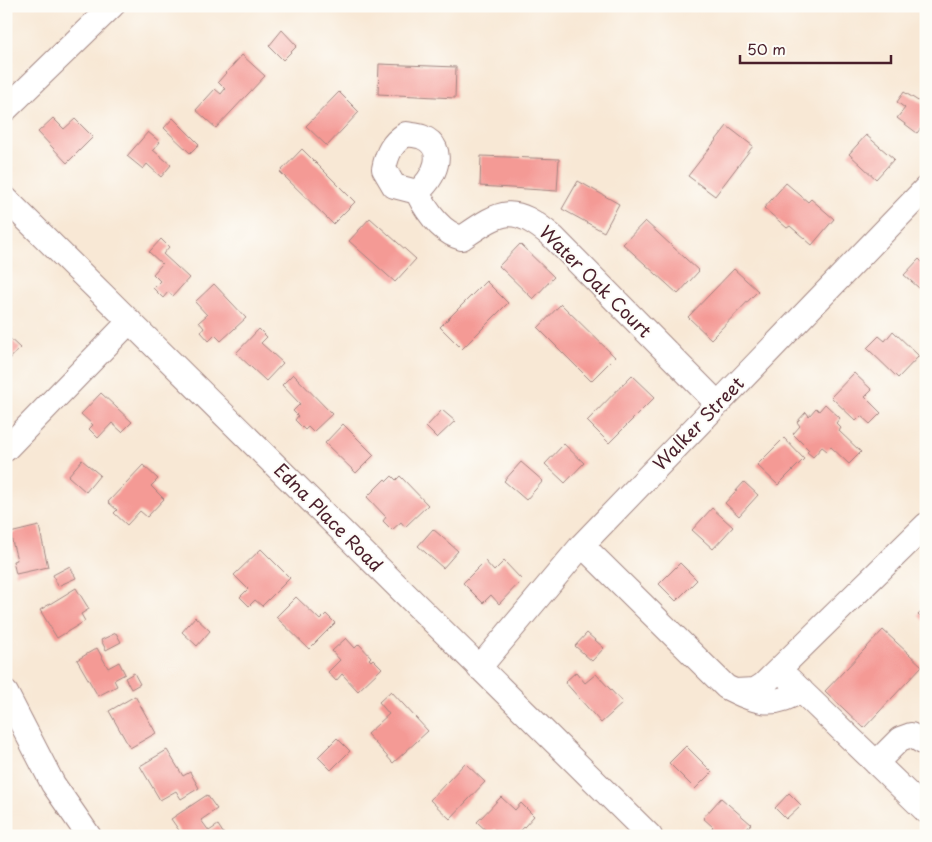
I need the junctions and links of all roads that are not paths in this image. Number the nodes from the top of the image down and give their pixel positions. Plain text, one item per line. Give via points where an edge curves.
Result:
1 (112, 6) edge
2 (6, 108) edge
3 (926, 188) edge
4 (417, 192) dead end
5 (6, 199) edge
6 (130, 321) junction
7 (718, 404) junction
8 (6, 449) edge
9 (926, 525) edge
10 (582, 545) junction
11 (479, 668) junction
12 (779, 669) junction
13 (801, 690) junction
14 (734, 691) junction
15 (6, 693) edge
16 (926, 744) edge
17 (876, 763) junction
18 (926, 811) edge
19 (88, 836) edge
20 (650, 836) edge

1 - 2 street
3 - 7 street, Walker Street
4 - 7 street, Water Oak Court via 425,209 453,236 462,238 502,214 520,214 537,223
5 - 6 street, Edna Place Road
6 - 8 street
6 - 11 street, Edna Place Road
7 - 10 street, Walker Street
9 - 12 street
10 - 11 street, Walker Street
10 - 14 street via 693,656
11 - 20 street, Edna Place Road
12 - 13 street
12 - 14 street via 755,690
13 - 14 street via 787,700 777,702 756,701
13 - 17 street
15 - 19 street via 53,784
16 - 17 street via 911,735 900,739
17 - 18 street

